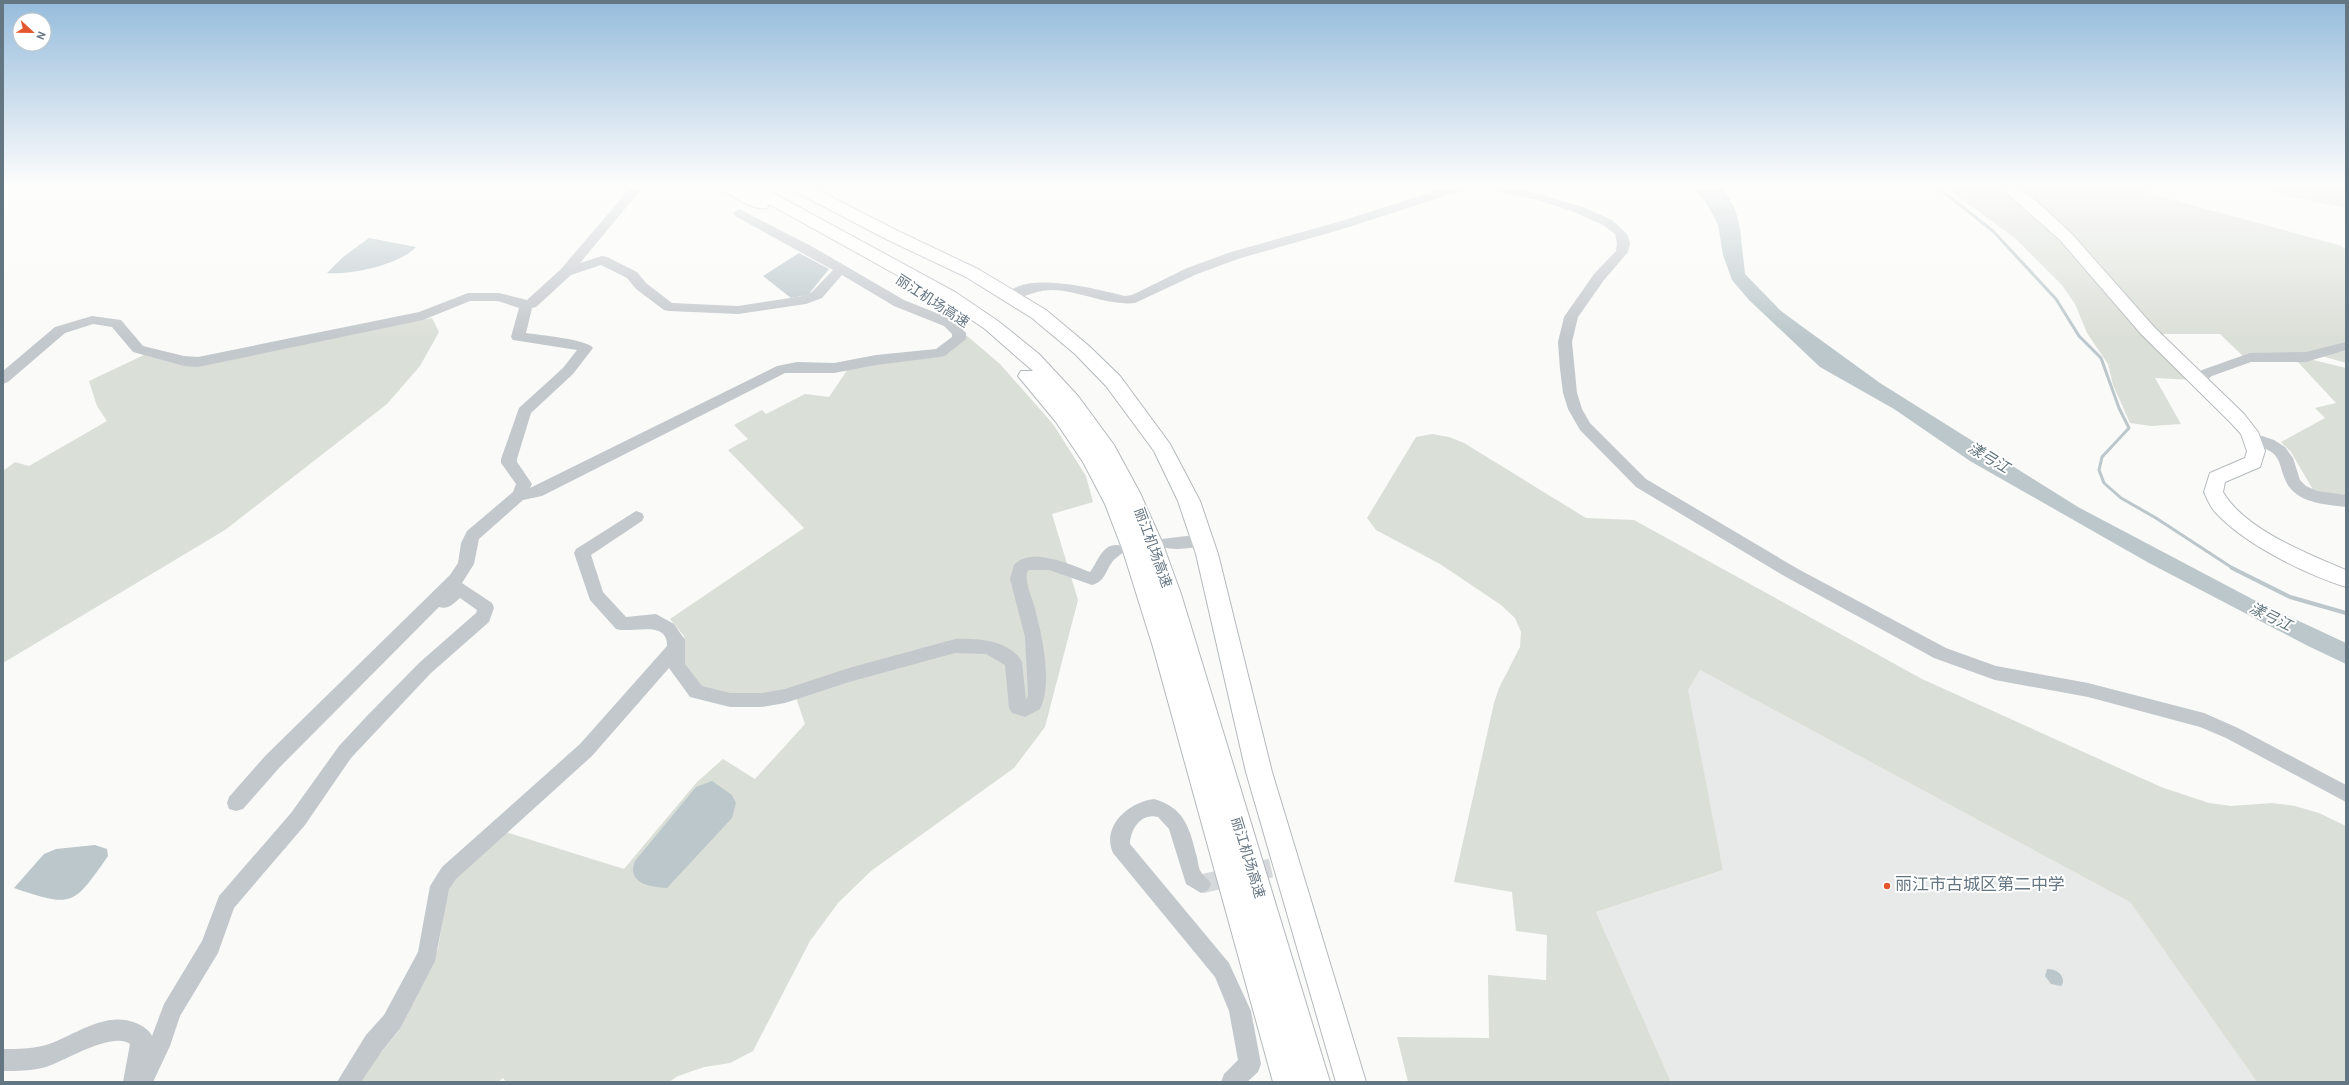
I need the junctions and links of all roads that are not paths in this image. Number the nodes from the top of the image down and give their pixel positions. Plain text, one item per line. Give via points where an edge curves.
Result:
1 (595, 238) edge
2 (784, 238) edge
3 (821, 238) edge
4 (843, 238) edge
5 (897, 238) edge
6 (1297, 238) edge
7 (1622, 238) edge
8 (2068, 238) edge
9 (841, 269) junction
10 (566, 272) junction
11 (1012, 296) junction
12 (526, 305) junction
13 (2346, 346) edge
14 (3, 379) edge
15 (2198, 380) junction
16 (2253, 438) junction
17 (519, 496) junction
18 (2346, 501) edge
19 (636, 517) dead end
20 (1203, 540) junction
21 (1168, 543) dead end
22 (1117, 550) dead end
23 (2346, 579) edge
24 (413, 619) junction
25 (676, 648) junction
26 (2346, 794) edge
27 (236, 803) dead end
28 (1201, 884) dead end
29 (3, 1060) edge
30 (134, 1082) edge
31 (141, 1082) edge
32 (348, 1082) edge
33 (1232, 1082) edge
34 (1288, 1082) edge
35 (1315, 1082) edge
36 (1351, 1082) edge

1 - 10 street
2 - 9 street
3 - 34 highway, 丽江机场高速 via 878,269 967,324 1006,354 1033,380 1072,428 1109,487 1128,531 1161,636
4 - 35 highway, 丽江机场高速 via 942,292 1010,339 1034,360 1074,405 1113,459 1149,534 1181,632
5 - 11 highway via 972,273
6 - 11 street via 1192,271 1135,299 1125,300 1052,286 1032,288
7 - 26 street via 1622,252 1600,277 1570,320 1565,342 1567,369 1572,398 1585,426 1631,474 1653,492 1716,526 1792,573 1940,652 1995,673 2088,690 2204,721 2232,733
8 - 15 main road via 2126,308
9 - 10 street via 813,298 747,310 669,306 641,286 632,275 602,260
9 - 17 street via 899,303 953,325 959,333 959,339 940,353 876,360 834,368 782,369 537,492
10 - 12 street via 536,301
11 - 20 highway via 1077,345 1127,397 1172,466 1189,501
12 - 14 street via 499,297 468,297 423,316 198,362 138,349 116,323 92,320 60,330
12 - 17 street via 518,337 586,348 568,371 524,411 509,459 509,463 524,484
13 - 15 street via 2306,357 2250,358 2207,373
15 - 16 main road via 2244,425
16 - 18 street via 2266,442 2283,455 2300,490 2318,498
16 - 23 main road via 2256,451 2253,462 2217,478 2214,482 2212,492 2217,503 2253,532 2294,555
17 - 24 street via 473,535 464,569
19 - 25 street via 582,553 596,595 622,624 656,621 675,637
20 - 21 street
20 - 36 highway via 1279,866
22 - 25 street via 1106,556 1097,575 1092,579 1050,564 1026,564 1019,569 1017,574 1034,637 1037,695 1034,704 1025,710 1018,708 1013,662 997,651 980,646 955,646 849,675 785,696 762,700 730,700 696,692 676,666
24 - 27 street via 273,761
24 - 31 street via 426,616 460,589 486,608 483,617 425,668 345,752 298,819 226,903 211,946 171,1011 159,1046
25 - 32 street via 586,750 449,873 440,886 428,954 392,1022 374,1043
28 - 33 street via 1193,878 1172,817 1164,810 1151,808 1132,815 1121,830 1120,848 1222,970 1235,995 1245,1028 1250,1064
29 - 30 street via 45,1056 98,1034 122,1030 137,1034 142,1039

